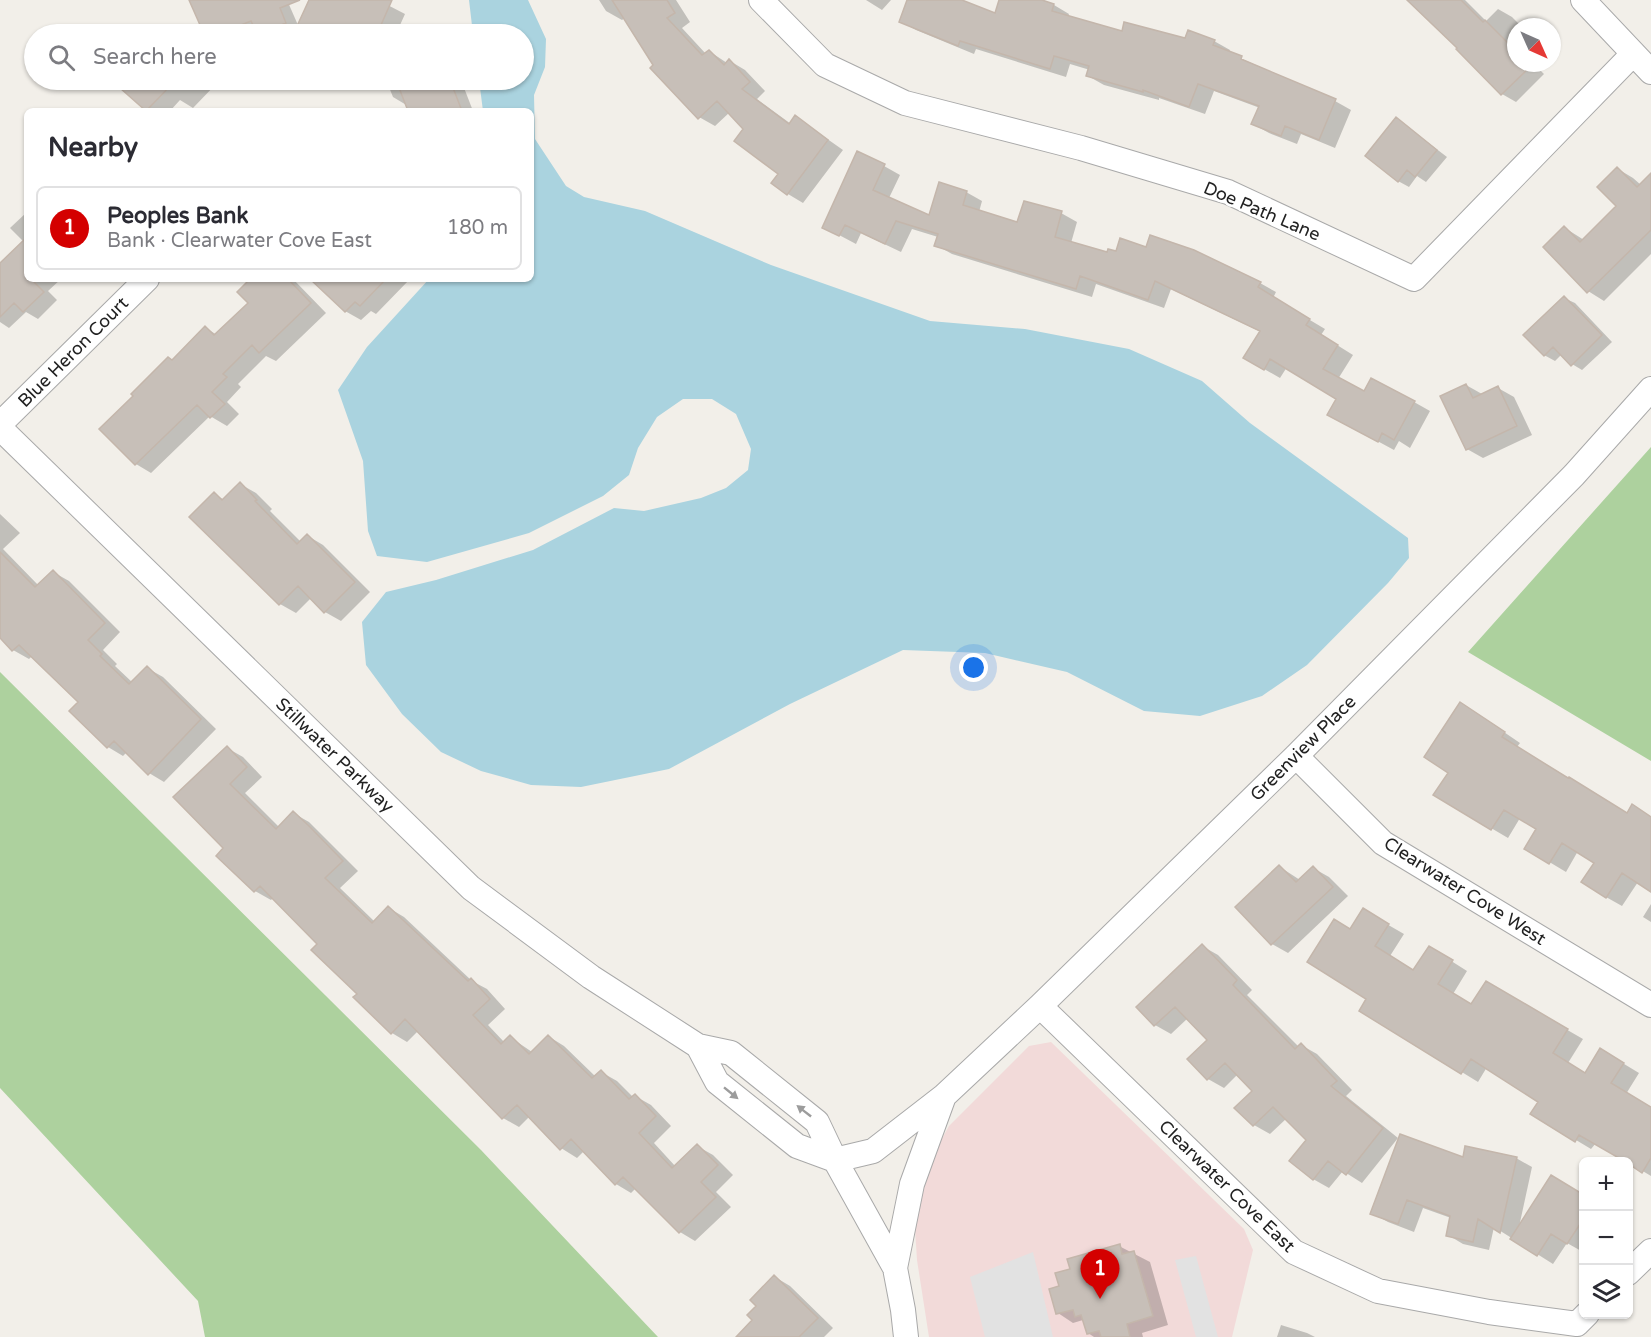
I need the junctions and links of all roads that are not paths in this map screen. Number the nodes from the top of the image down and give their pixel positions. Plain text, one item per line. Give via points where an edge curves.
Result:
1 (761, 0) edge
2 (1583, 0) edge
3 (1633, 54) junction
4 (1651, 72) edge
5 (144, 282) edge
6 (1651, 389) edge
7 (0, 426) edge
8 (1296, 756) junction
9 (1651, 1005) edge
10 (1041, 1006) junction
11 (698, 1046) junction
12 (944, 1096) junction
13 (835, 1160) junction
14 (1651, 1251) edge
15 (895, 1268) junction
16 (1633, 1269) edge
17 (1582, 1319) edge
18 (906, 1337) edge

1 - 3 street, Doe Path Lane via 825,64 905,103 1081,148 1228,192 1414,279
2 - 3 street
3 - 4 street
5 - 7 street, Blue Heron Court
6 - 8 street, Greenview Place via 1574,475
7 - 11 street, Stillwater Parkway via 471,888 591,977
8 - 9 street, Clearwater Cove West via 1383,843
8 - 10 street, Greenview Place
10 - 12 street, Greenview Place
10 - 17 street, Clearwater Cove East via 1294,1252 1378,1291 1576,1324
11 -> 13 street, Stillwater Parkway via 717,1082 796,1146
13 -> 11 street, Stillwater Parkway via 817,1122 730,1053
12 - 13 street, Greenview Place via 873,1151
12 - 15 street, Greenview Place via 912,1184
13 - 15 street, Stillwater Parkway
14 - 16 street
15 - 18 street, Stillwater Parkway

